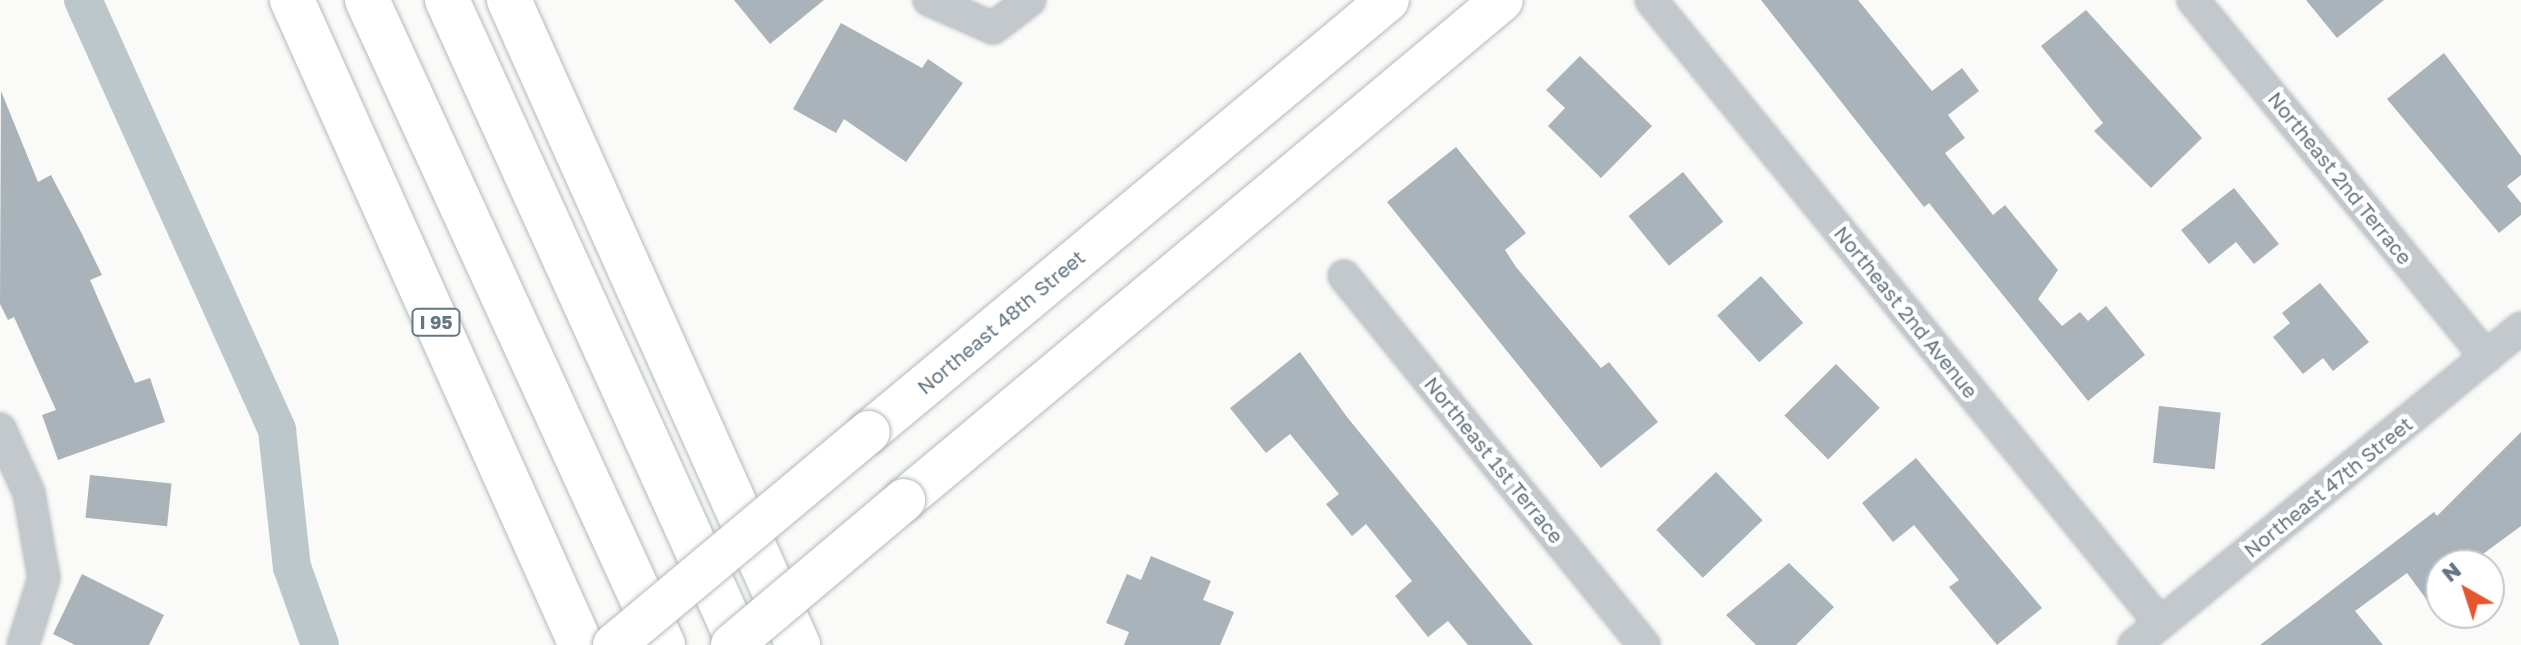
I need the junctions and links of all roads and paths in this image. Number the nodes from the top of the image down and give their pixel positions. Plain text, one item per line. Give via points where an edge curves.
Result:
1 (292, 0) edge
2 (367, 0) edge
3 (447, 0) edge
4 (509, 0) edge
5 (929, 0) edge
6 (1030, 0) edge
7 (1388, 0) edge
8 (1502, 0) edge
9 (1651, 0) edge
10 (2193, 0) edge
11 (1344, 276) dead end
12 (2521, 328) edge
13 (2486, 357) junction
14 (0, 429) edge
15 (2160, 623) junction
16 (23, 645) edge
17 (581, 645) edge
18 (614, 645) edge
19 (663, 645) edge
20 (732, 645) edge
21 (740, 645) edge
22 (798, 645) edge
23 (1644, 645) edge
24 (2134, 645) edge

1 - 17 highway, I 95
2 - 19 highway
3 - 21 highway
4 - 22 highway
5 - 6 street via 993,28
7 - 18 main road, Northeast 48th Street, bridge
8 - 20 main road, bridge
9 - 15 street, Northeast 2nd Avenue
10 - 13 street, Northeast 2nd Terrace
11 - 23 street, Northeast 1st Terrace
12 - 13 street, Northeast 47th Street
13 - 15 street, Northeast 47th Street
14 - 16 street via 29,493 44,578
15 - 24 street, Northeast 47th Street

